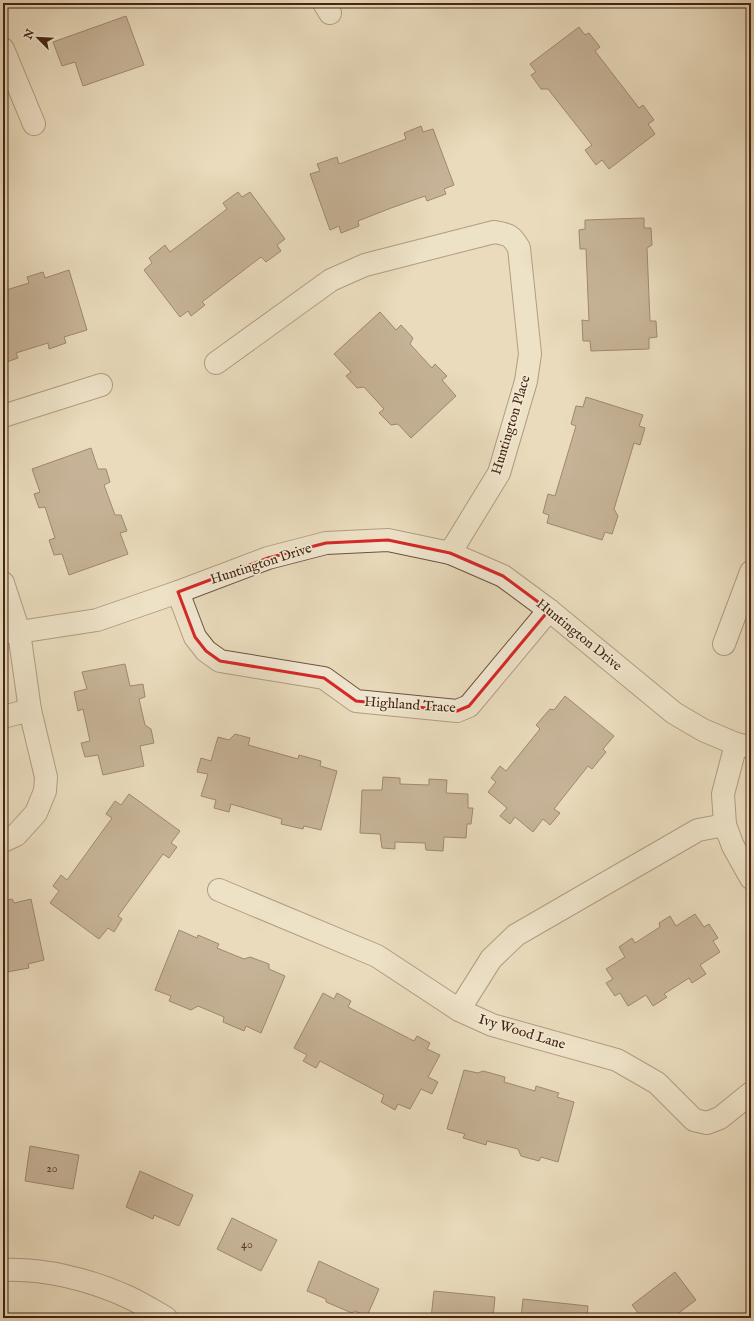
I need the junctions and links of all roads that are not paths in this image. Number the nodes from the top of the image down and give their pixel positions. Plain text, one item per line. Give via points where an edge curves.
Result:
1 (3, 49) edge
2 (34, 124) dead end
3 (216, 363) dead end
4 (101, 385) dead end
5 (3, 416) edge
6 (450, 553) junction
7 (751, 572) edge
8 (3, 583) edge
9 (178, 592) junction
10 (549, 610) junction
11 (11, 632) edge
12 (724, 644) dead end
13 (30, 710) junction
14 (3, 717) edge
15 (743, 745) edge
16 (724, 825) junction
17 (3, 841) edge
18 (751, 878) edge
19 (219, 890) dead end
20 (459, 1010) junction
21 (751, 1093) edge
22 (3, 1270) edge
23 (166, 1318) edge

1 - 2 street
3 - 6 street, Huntington Place via 331,280 365,265 494,232 507,234 514,239 519,248 530,354 526,381 498,473
4 - 5 street
6 - 9 street, Huntington Drive via 388,540 326,543 268,558
6 - 10 street, Huntington Drive via 503,576
7 - 12 street
8 - 11 street
9 - 10 street, Highland Trace via 195,637 206,651 220,661 324,678 356,701 457,711 469,706
9 - 11 street, Huntington Drive via 97,620
10 - 15 street, Huntington Drive via 674,713 703,730
11 - 13 street
13 - 14 street
13 - 17 street via 46,776 45,791 36,813 16,835
15 - 16 street via 723,794
16 - 18 street
16 - 20 street via 698,830 516,935 491,959
19 - 20 street, Ivy Wood Lane via 377,956
20 - 21 street, Ivy Wood Lane via 492,1025 617,1060 657,1083 694,1120 707,1123 720,1118
22 - 23 street via 73,1277 128,1297

